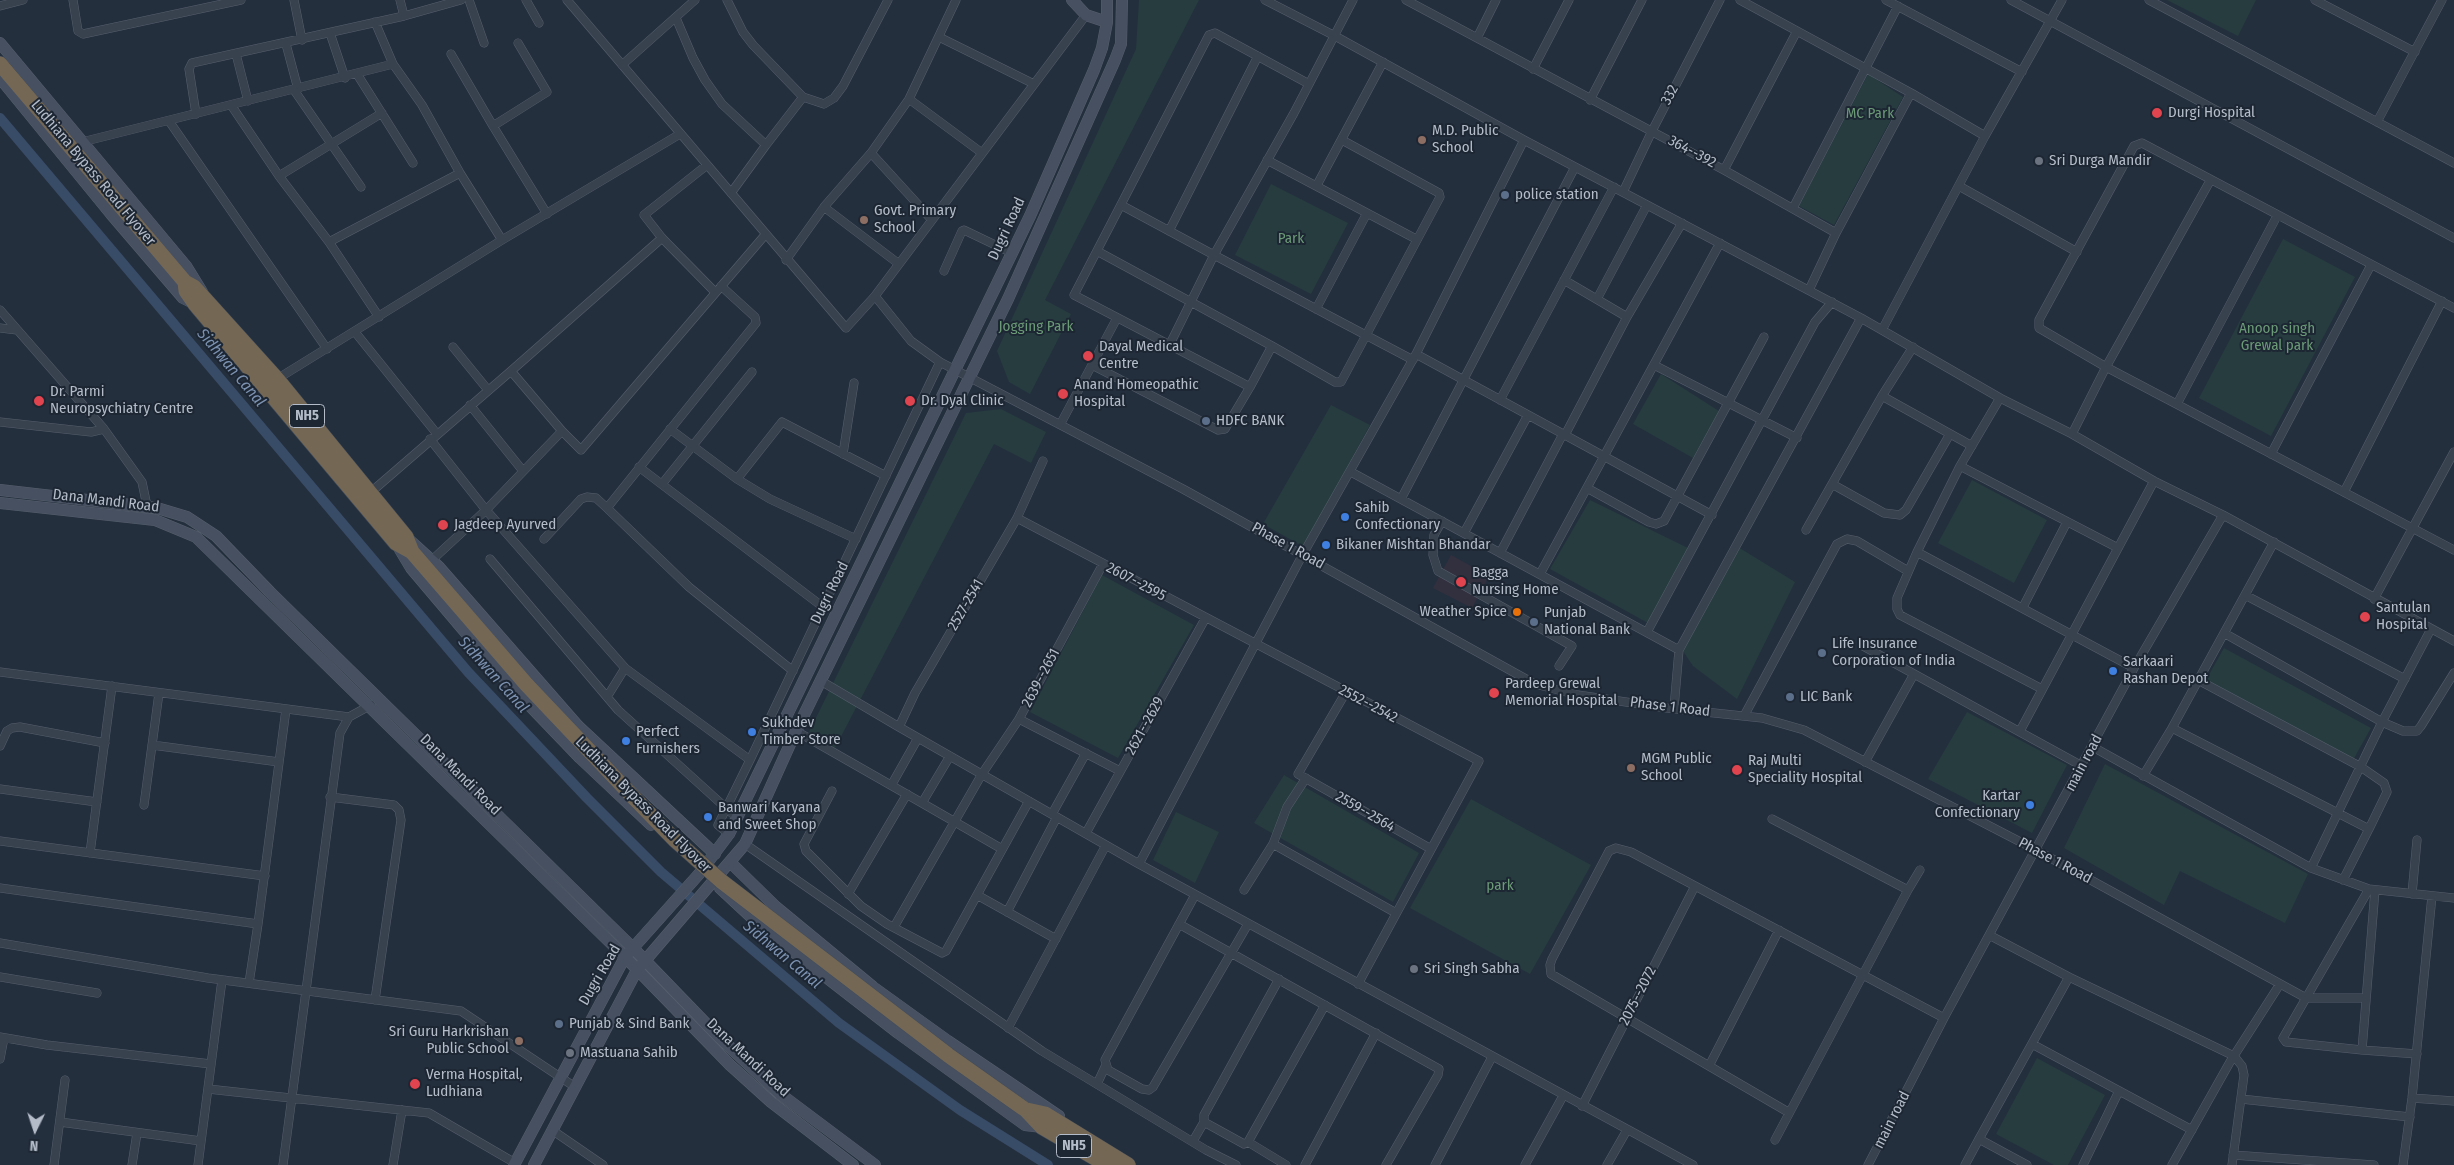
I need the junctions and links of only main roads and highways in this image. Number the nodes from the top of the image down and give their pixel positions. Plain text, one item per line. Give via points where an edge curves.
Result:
1 (0, 64) edge
2 (199, 301) junction
3 (401, 540) junction
4 (1025, 1109) junction
5 (1107, 1165) edge
6 (1128, 1165) edge

1 - 2 highway, Ludhiana Bypass Road Flyover / NH5 via 182,278 194,287
2 - 3 highway, NH5
2 - 3 highway, NH5 via 277,379 371,492
3 - 4 highway, Ludhiana Bypass Road Flyover / NH5, bridge via 526,684 675,840 728,888 948,1055
4 - 5 highway, Ludhiana Bypass Road Flyover / NH5 via 1042,1127
4 - 6 highway, Ludhiana Bypass Road Flyover / NH5 via 1045,1114

